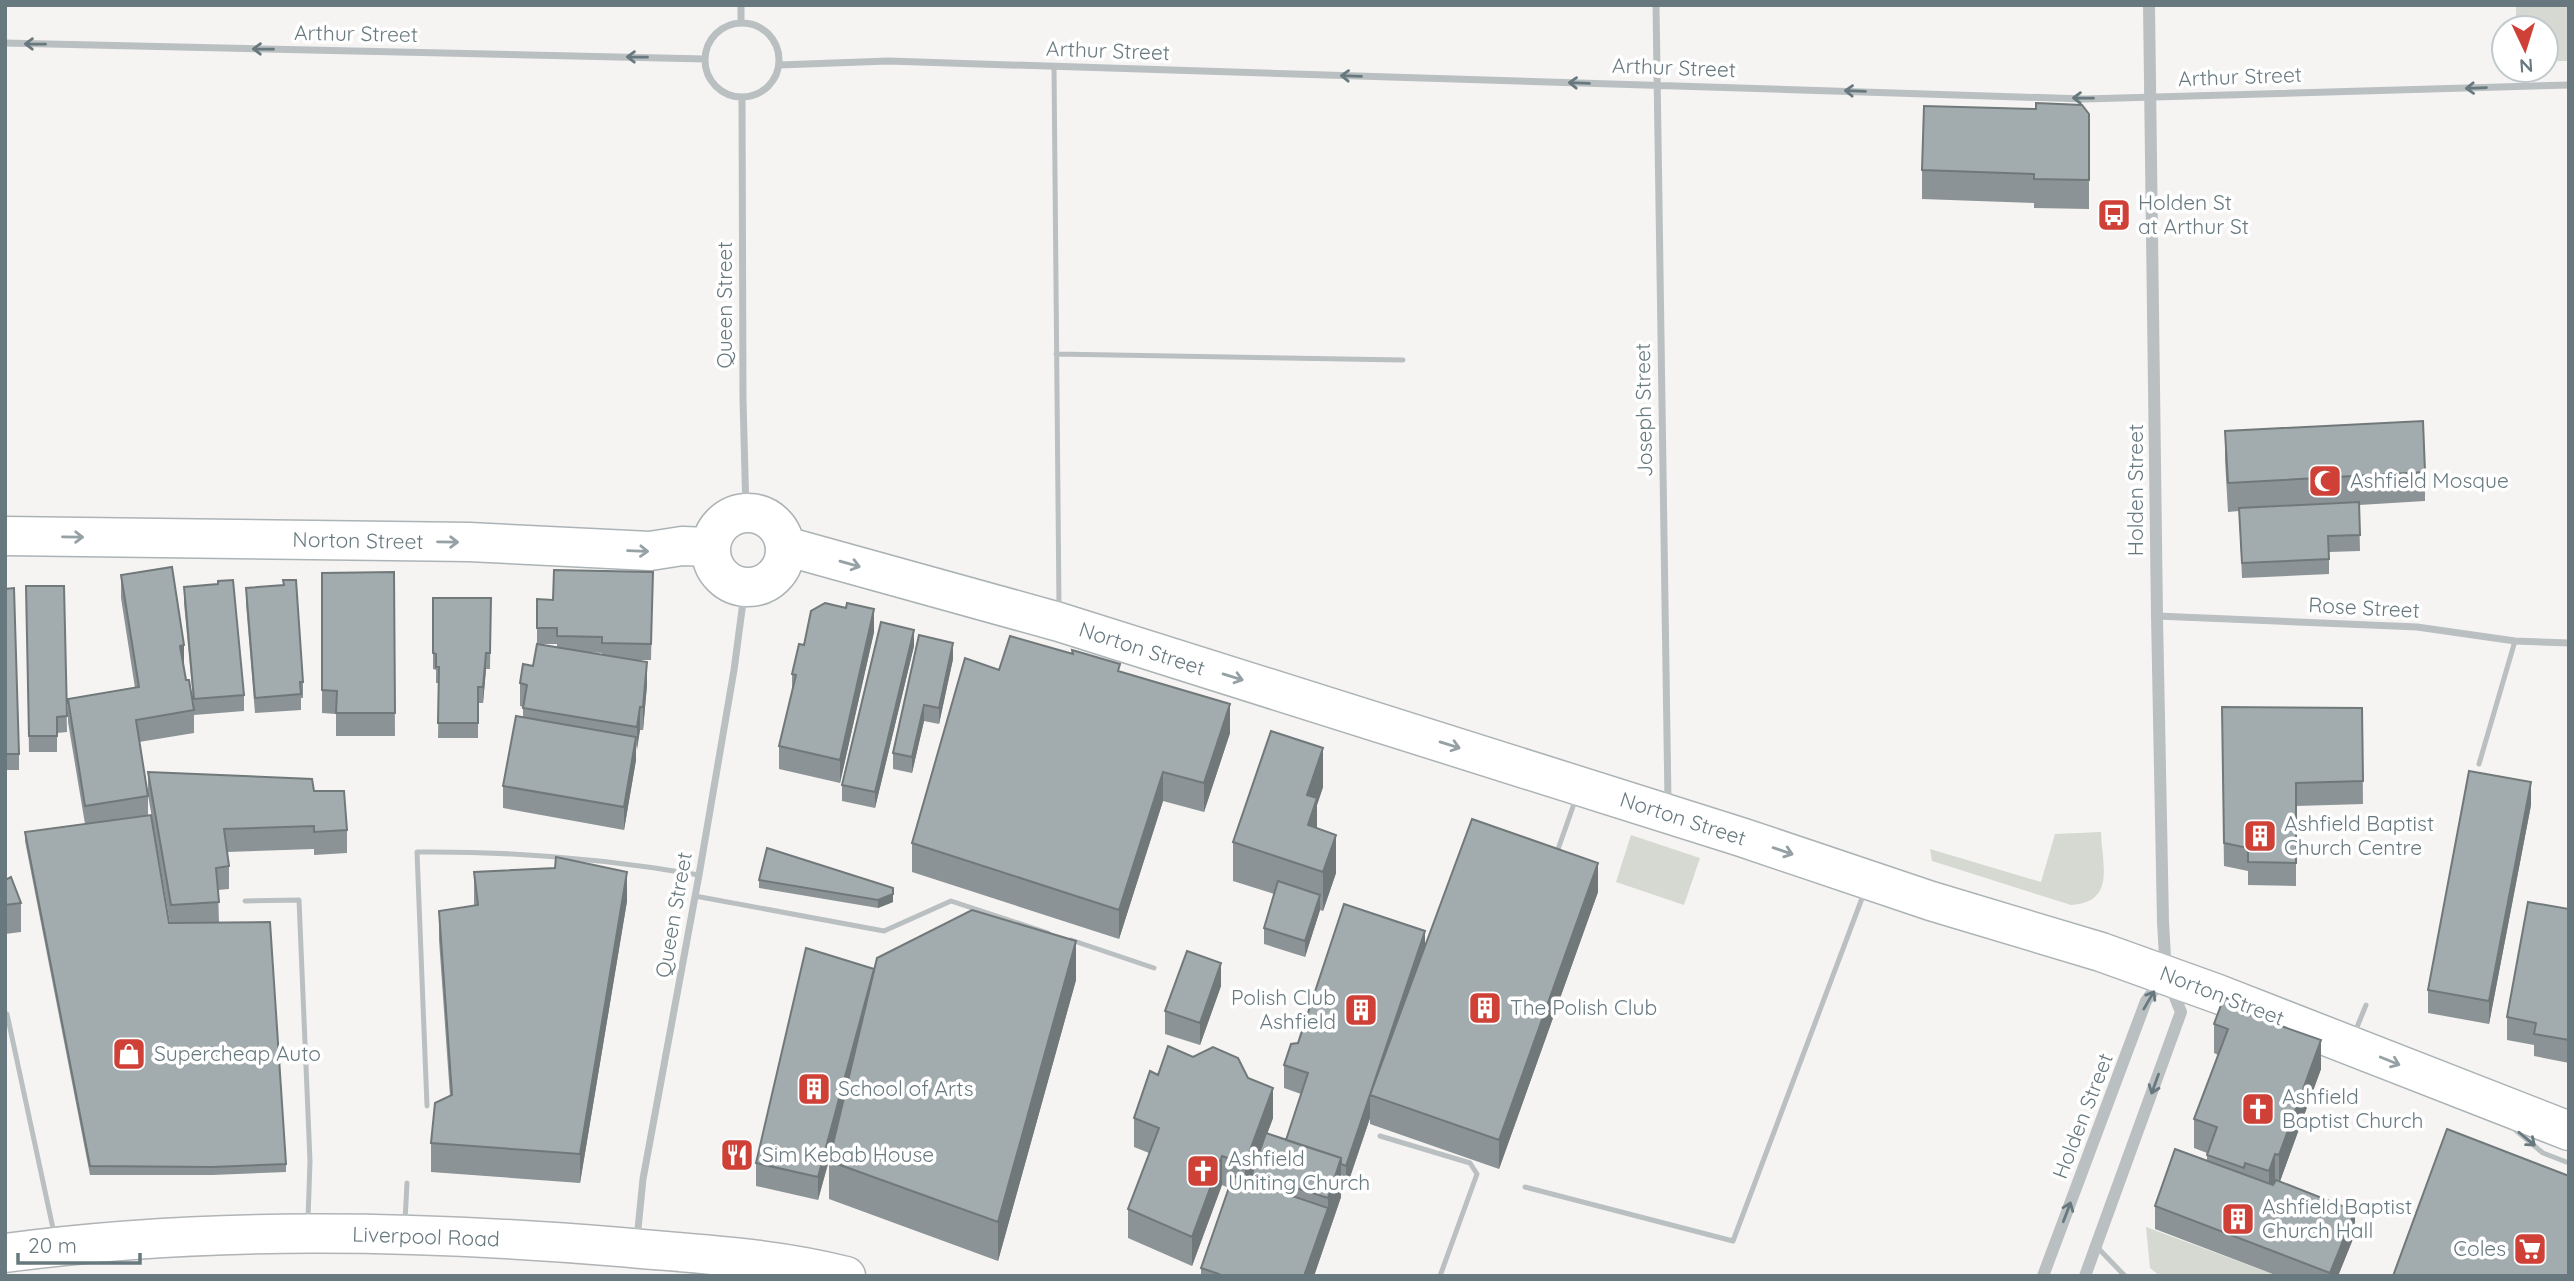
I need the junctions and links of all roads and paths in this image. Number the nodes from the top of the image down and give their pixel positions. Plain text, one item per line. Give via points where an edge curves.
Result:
1 (741, 5) edge
2 (1656, 5) edge
3 (2150, 5) edge
4 (741, 23) junction
5 (5, 43) edge
6 (705, 59) junction
7 (779, 65) junction
8 (1054, 66) junction
9 (1657, 85) junction
10 (2569, 85) edge
11 (742, 97) junction
12 (2151, 97) junction
13 (1056, 354) junction
14 (1403, 360) dead end
15 (746, 512) junction
16 (5, 536) edge
17 (785, 546) junction
18 (710, 547) junction
19 (745, 587) junction
20 (2157, 616) junction
21 (1059, 622) junction
22 (2515, 641) junction
23 (2569, 643) edge
24 (2479, 764) dead end
25 (1580, 786) junction
26 (1668, 814) junction
27 (1554, 859) edge
28 (699, 875) junction
29 (1868, 880) junction
30 (695, 896) junction
31 (245, 901) dead end
32 (1051, 934) edge
33 (1064, 938) edge
34 (1154, 968) dead end
35 (2166, 975) junction
36 (2366, 1005) dead end
37 (7, 1014) dead end
38 (2350, 1045) junction
39 (427, 1106) dead end
40 (2503, 1119) dead end
41 (2569, 1132) edge
42 (1380, 1136) edge
43 (2569, 1163) edge
44 (407, 1183) dead end
45 (1525, 1187) dead end
46 (308, 1233) junction
47 (405, 1234) junction
48 (2096, 1246) junction
49 (57, 1247) junction
50 (636, 1249) junction
51 (5, 1253) edge
52 (846, 1276) edge
53 (1440, 1276) edge
54 (2043, 1276) edge
55 (2085, 1276) edge
56 (2125, 1276) edge

1 - 4 street
2 - 9 street, Joseph Street
3 - 12 street, Holden Street
4 - 6 street via 712,38
4 - 7 street via 770,35
6 -> 5 street, Arthur Street
6 - 11 street via 712,82
7 - 8 street, Arthur Street via 888,61
7 - 11 street via 771,84 753,96
9 -> 8 street, Arthur Street
8 - 13 lane
12 -> 9 street, Arthur Street via 2085,99
9 - 26 street, Joseph Street
10 -> 12 street, Arthur Street
11 - 15 street, Queen Street
12 - 20 street, Holden Street
13 - 14 lane
13 - 21 lane
15 - 17 main road via 769,519 779,529
15 - 18 main road via 722,522
16 -> 18 main road, Norton Street via 469,542 650,551
17 - 19 main road via 781,568 771,580
17 -> 21 main road, Norton Street
18 - 19 main road via 720,575
19 - 28 street, Queen Street
20 - 22 street, Rose Street via 2417,627
20 - 35 street, Holden Street
21 -> 25 main road, Norton Street
22 - 23 street, Rose Street
22 - 24 lane
25 - 26 main road, Norton Street
25 - 27 lane
26 -> 29 main road, Norton Street
28 - 30 street, Queen Street
28 - 39 lane via 628,863 417,852
29 - 35 main road, Norton Street
29 - 45 lane via 1733,1241
30 - 32 lane via 884,932 951,901
30 - 50 street, Queen Street via 643,1179
31 - 46 lane via 299,900 310,1161
33 - 34 lane
35 - 38 main road, Norton Street
35 -> 48 street, Holden Street via 2181,1012
54 -> 35 street, Holden Street via 2146,1001
36 - 38 lane
37 - 49 lane
38 -> 41 main road, Norton Street via 2483,1102
40 -> 43 lane via 2543,1153
42 - 53 lane via 1470,1163 1477,1174
44 - 47 lane
46 - 47 main road, Liverpool Road
46 - 49 main road, Liverpool Road via 106,1240
47 - 50 main road, Liverpool Road
48 - 55 street, Holden Street
48 - 56 lane
49 - 51 main road, Liverpool Road
50 - 52 main road, Liverpool Road via 757,1259

